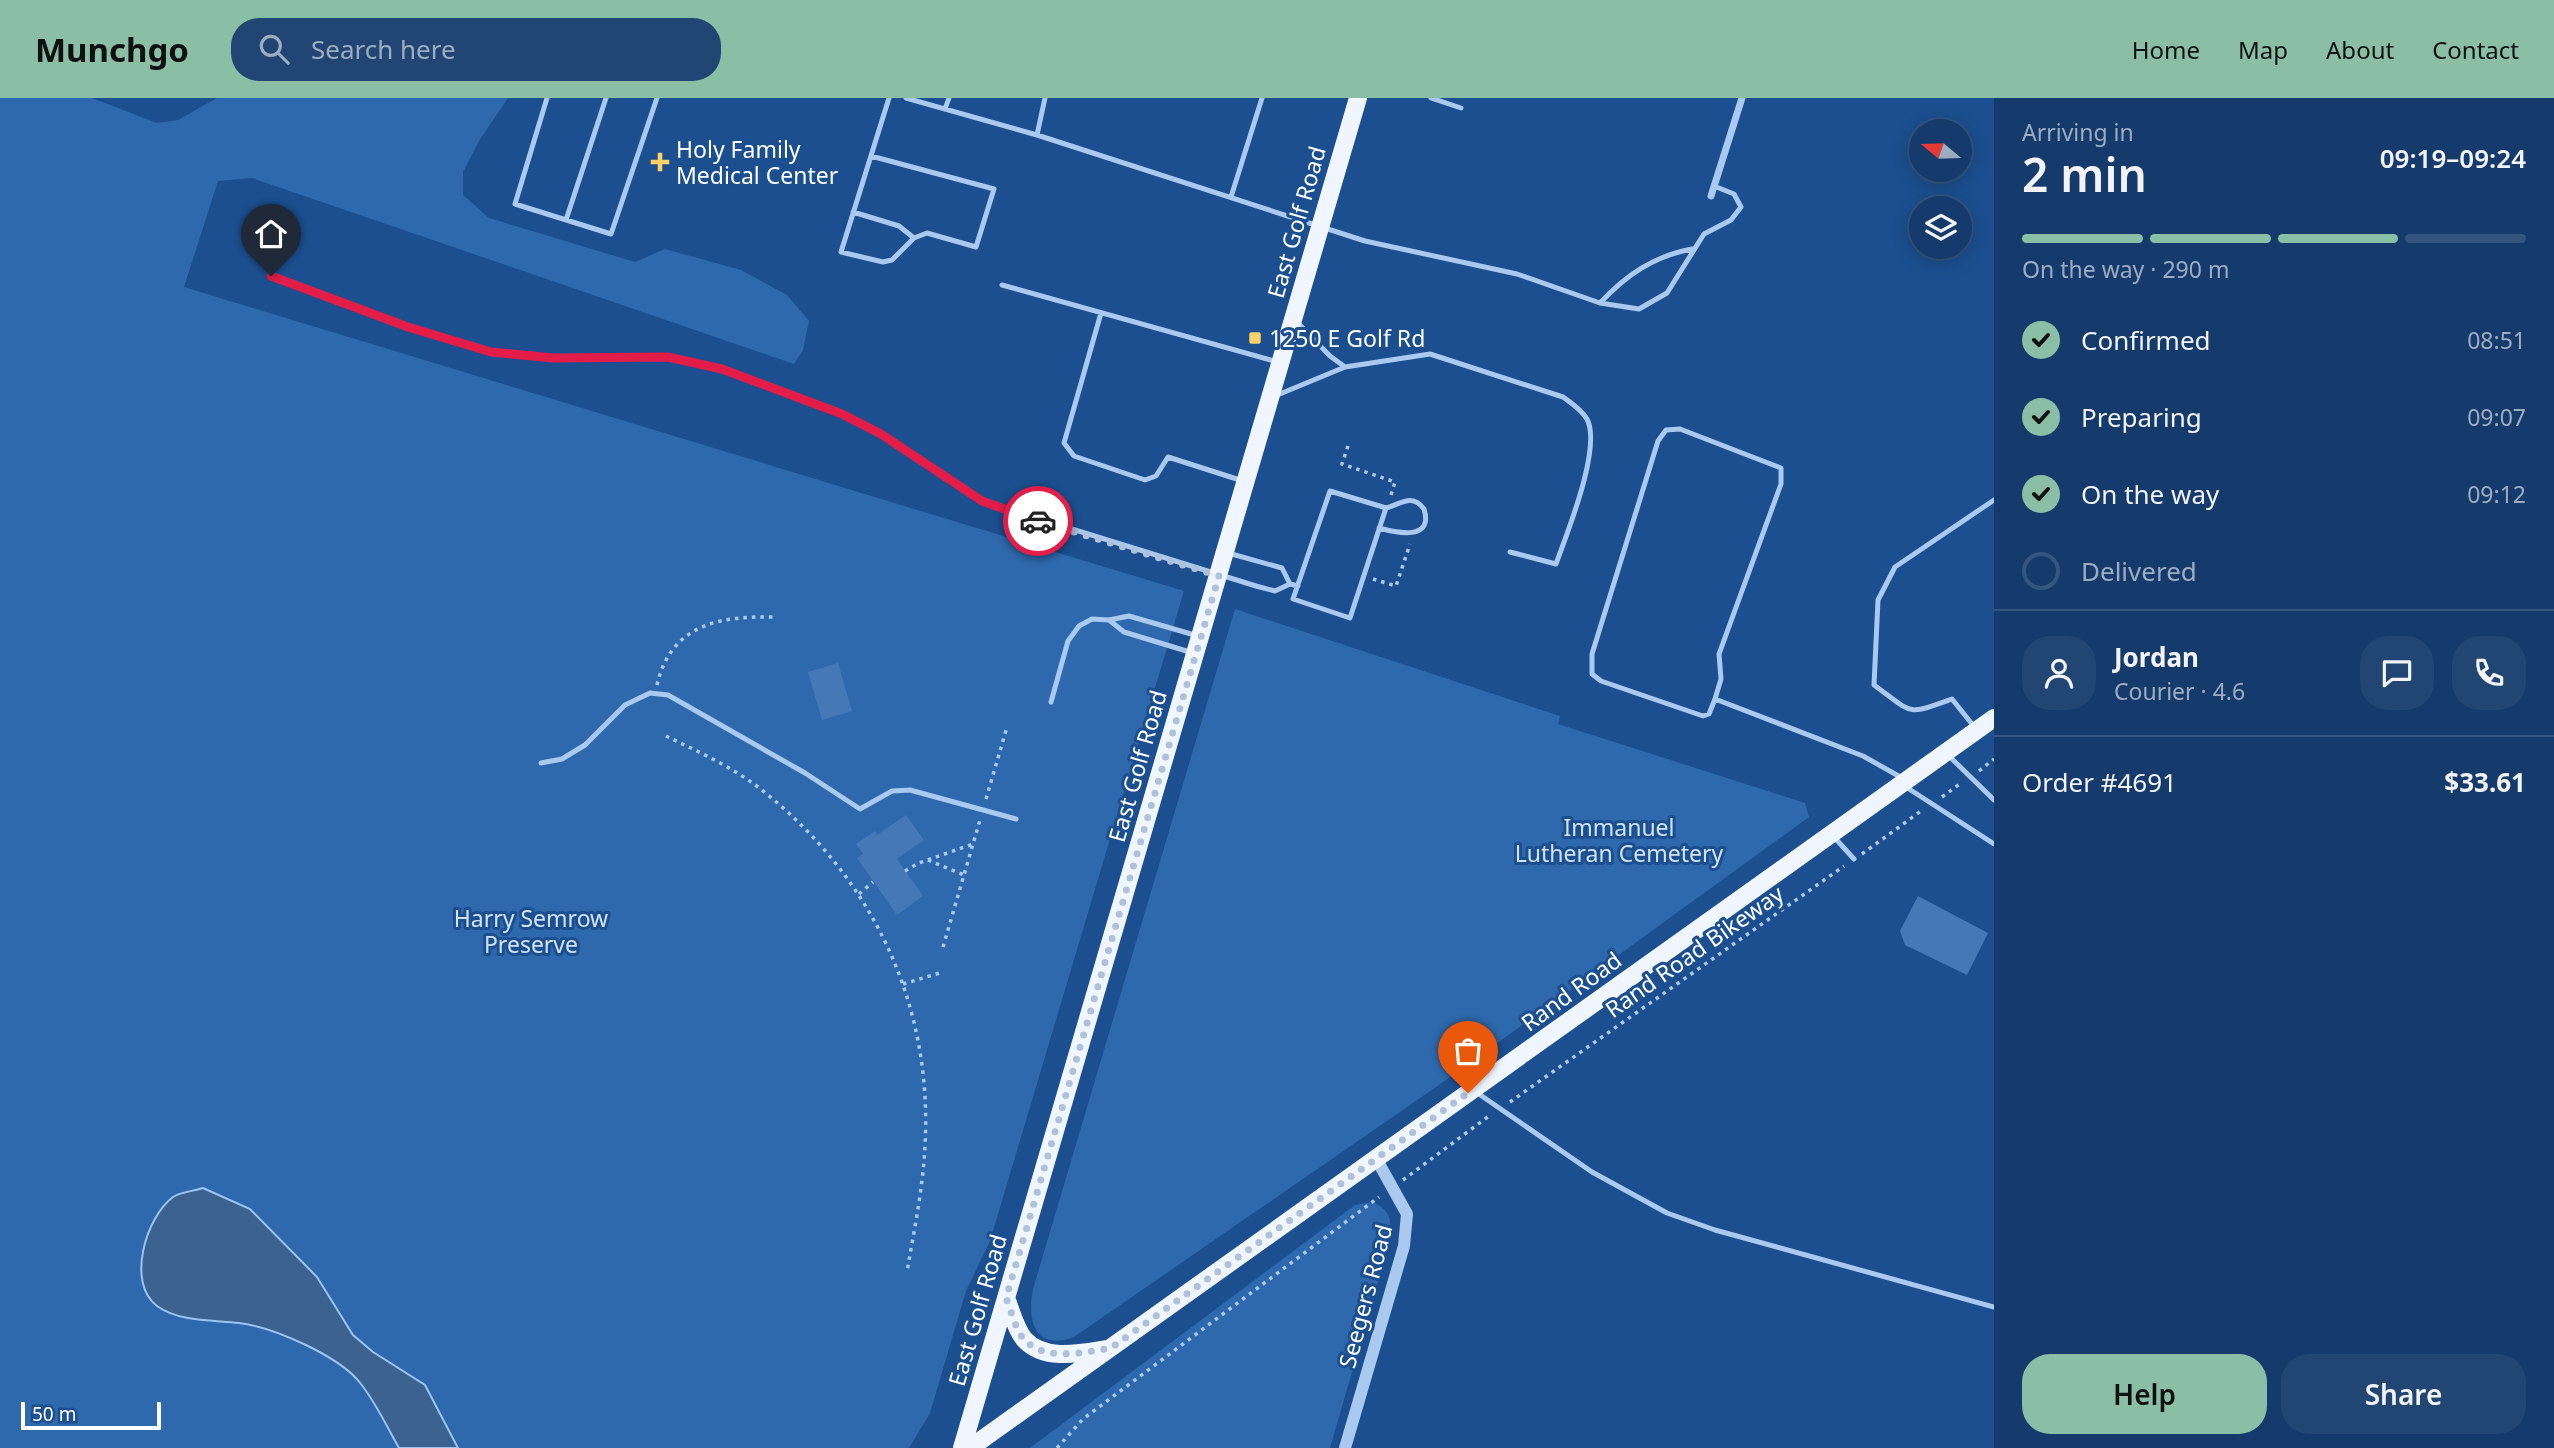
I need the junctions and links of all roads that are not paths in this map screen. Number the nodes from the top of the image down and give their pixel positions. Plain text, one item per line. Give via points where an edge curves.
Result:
1 (547, 98) edge
2 (606, 98) edge
3 (657, 98) edge
4 (889, 98) edge
5 (906, 98) edge
6 (949, 98) edge
7 (1045, 98) edge
8 (1262, 98) edge
9 (1358, 98) edge
10 (1431, 98) edge
11 (1742, 98) edge
12 (1461, 108) dead end
13 (945, 109) junction
14 (1037, 135) junction
15 (871, 156) junction
16 (1714, 186) junction
17 (1711, 196) dead end
18 (1231, 197) junction
19 (853, 212) junction
20 (566, 220) junction
21 (1321, 227) junction
22 (914, 238) junction
23 (1692, 249) junction
24 (271, 276) dead end
25 (1002, 285) dead end
26 (1600, 303) junction
27 (1101, 313) junction
28 (1294, 319) junction
29 (1281, 363) junction
30 (1345, 367) junction
31 (1270, 399) junction
32 (1246, 482) junction
33 (1994, 500) edge
34 (1385, 508) junction
35 (1379, 528) junction
36 (1510, 552) dead end
37 (1226, 553) junction
38 (1219, 576) junction
39 (1290, 584) junction
40 (1298, 586) junction
41 (1109, 620) junction
42 (1199, 645) junction
43 (1715, 699) junction
44 (1051, 702) dead end
45 (1994, 718) edge
46 (1977, 730) junction
47 (1946, 752) junction
48 (541, 763) dead end
49 (1904, 783) junction
50 (1994, 799) edge
51 (1016, 819) dead end
52 (1831, 834) junction
53 (1994, 844) edge
54 (1854, 859) road end
55 (1473, 1090) junction
56 (1377, 1160) junction
57 (1006, 1298) junction
58 (1994, 1307) edge
59 (1111, 1348) junction
60 (962, 1448) edge
61 (970, 1448) edge
62 (1345, 1448) edge

1 - 20 lane via 515,204
2 - 20 lane
3 - 20 lane via 611,234
4 - 15 lane
5 - 13 lane
6 - 13 lane
7 - 14 lane
8 - 18 lane
9 - 21 main road, East Golf Road
10 - 12 lane
11 - 16 street
13 - 14 lane
14 - 18 lane
15 - 19 lane
15 - 22 lane via 994,189 976,247 927,233
16 - 17 street
16 - 23 lane via 1734,194 1741,206 1731,220 1704,234
18 - 21 lane
19 - 22 lane via 899,226
19 - 22 lane via 841,251 883,262 892,260
21 - 26 lane via 1517,274
21 - 28 main road, East Golf Road
23 - 26 lane via 1649,263 1620,282
23 - 26 lane via 1667,293 1639,309
24 - 38 lane via 491,352 553,358 668,357 722,369 842,414 881,434 982,501
25 - 27 lane
27 - 29 lane
27 - 32 lane via 1064,443 1074,456 1145,480 1156,476 1168,457
28 - 29 main road, East Golf Road
28 - 30 lane
29 - 31 main road, East Golf Road
30 - 31 lane
30 - 36 lane via 1430,355 1563,397 1578,408 1590,433 1587,465 1556,564
31 - 32 main road, East Golf Road
32 - 37 main road, East Golf Road
33 - 46 lane via 1895,567 1878,600 1874,640 1874,685 1909,710 1920,712 1952,699
34 - 35 lane
34 - 35 lane via 1414,501 1424,509 1425,522 1410,535
34 - 40 lane via 1330,491
35 - 40 lane via 1350,618 1293,599
37 - 38 main road, East Golf Road
37 - 39 lane via 1282,568
38 - 39 lane via 1275,591
38 - 42 main road, East Golf Road
39 - 40 lane
41 - 42 lane via 1124,632
41 - 42 lane via 1129,616
41 - 44 lane via 1092,619 1079,625 1068,641
42 - 57 main road, East Golf Road
43 - 43 lane via 1721,679 1719,654 1781,484 1781,468 1680,429 1667,430 1658,441 1596,641 1592,674 1703,716 1709,714
43 - 49 lane via 1863,756
45 - 46 main road, Rand Road
46 - 47 main road, Rand Road
47 - 49 main road, Rand Road
47 - 50 lane
48 - 51 lane via 574,752 625,705 656,693 702,713 860,808 892,792 909,790
49 - 52 main road, Rand Road
49 - 53 lane via 1930,805
52 - 54 lane
52 - 55 main road, Rand Road
55 - 56 main road, Rand Road
55 - 58 lane via 1592,1172 1667,1213
56 - 59 main road, Rand Road
56 - 62 street, Seegers Road via 1407,1214 1404,1246
57 - 59 main road via 1024,1339 1037,1348 1074,1354
57 - 60 main road, East Golf Road
59 - 61 main road, Rand Road

